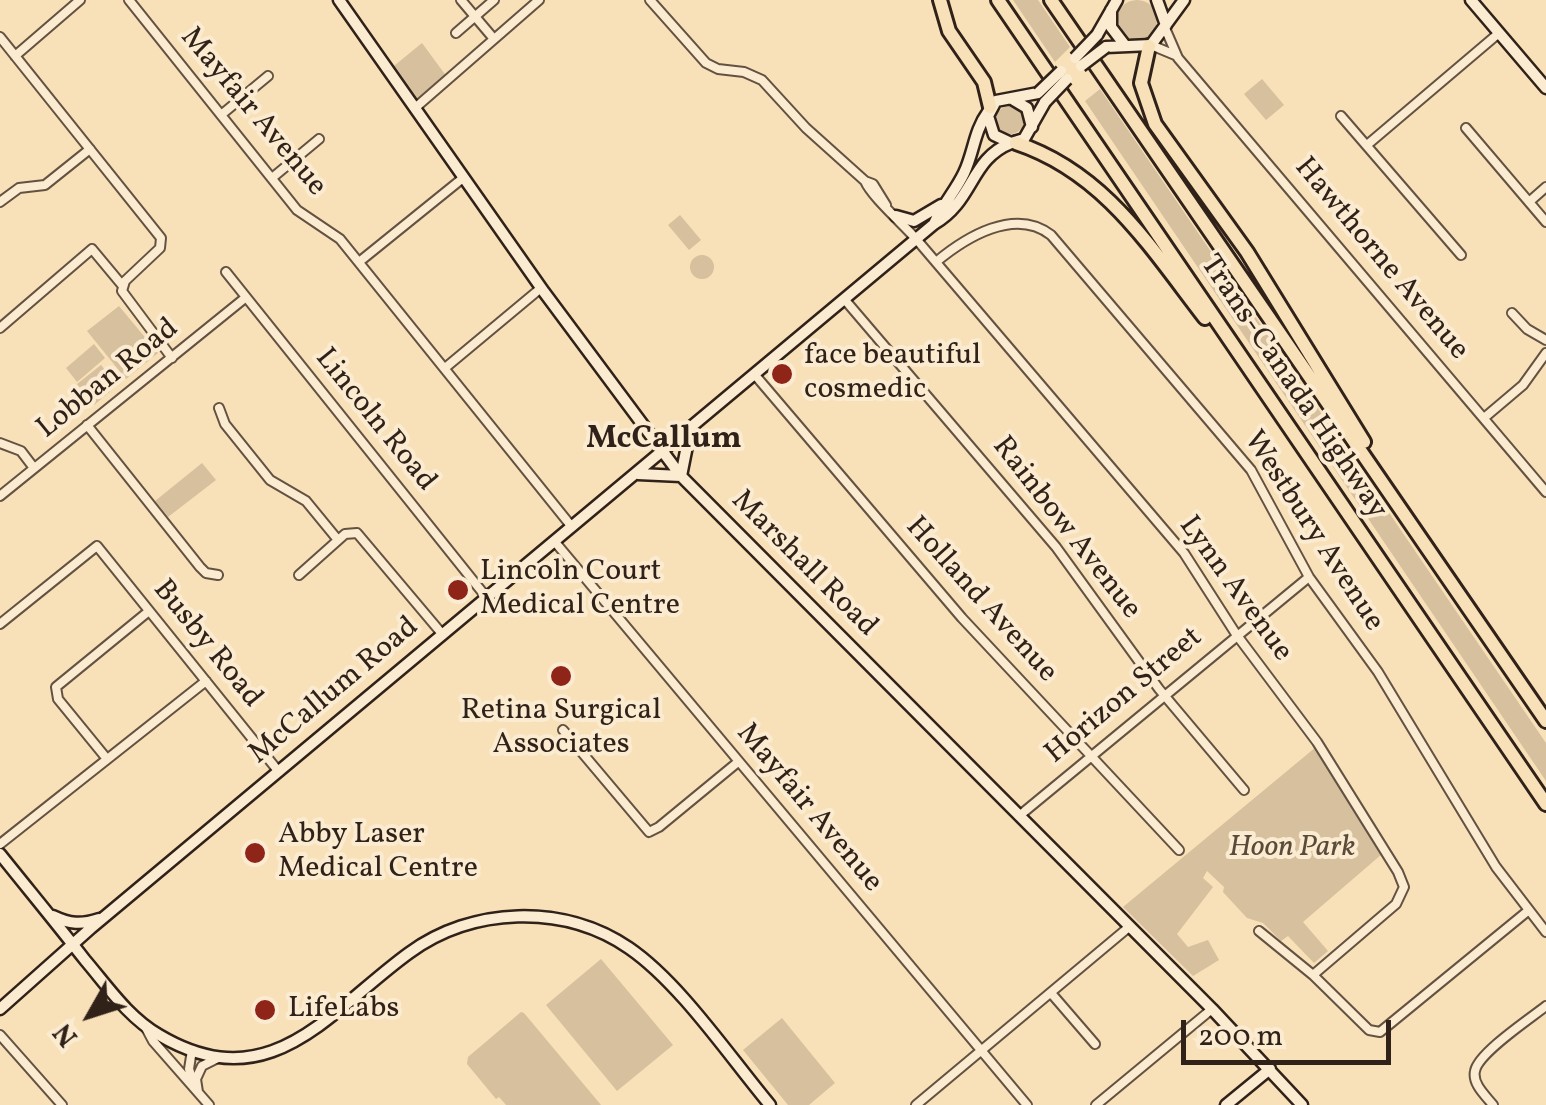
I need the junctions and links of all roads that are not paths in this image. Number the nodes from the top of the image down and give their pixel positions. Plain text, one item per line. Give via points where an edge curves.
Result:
1 (80, 0) edge
2 (129, 0) edge
3 (339, 0) edge
4 (460, 0) edge
5 (494, 0) edge
6 (540, 0) edge
7 (650, 0) edge
8 (940, 0) edge
9 (998, 0) edge
10 (1051, 0) edge
11 (1157, 0) edge
12 (1184, 0) edge
13 (1471, 0) edge
14 (1114, 5) edge
15 (475, 17) junction
16 (1165, 27) junction
17 (1498, 33) junction
18 (456, 34) dead end
19 (0, 37) edge
20 (494, 40) junction
21 (1127, 46) junction
22 (1150, 46) junction
23 (15, 56) junction
24 (1178, 58) junction
25 (1078, 62) junction
26 (1542, 74) edge
27 (268, 76) dead end
28 (1546, 88) edge
29 (1008, 97) junction
30 (1041, 98) junction
31 (415, 108) junction
32 (990, 109) junction
33 (222, 115) junction
34 (1342, 116) dead end
35 (1032, 128) junction
36 (1467, 135) dead end
37 (319, 139) dead end
38 (1014, 143) junction
39 (1367, 145) junction
40 (90, 149) junction
41 (272, 178) junction
42 (462, 178) junction
43 (1546, 188) edge
44 (1, 200) edge
45 (946, 202) junction
46 (1529, 202) junction
47 (896, 216) junction
48 (1546, 222) edge
49 (934, 224) junction
50 (917, 240) junction
51 (1461, 255) dead end
52 (359, 262) junction
53 (936, 262) junction
54 (226, 272) dead end
55 (122, 285) junction
56 (541, 288) junction
57 (246, 298) junction
58 (844, 300) junction
59 (1512, 313) dead end
60 (0, 328) edge
61 (1546, 340) edge
62 (1546, 353) edge
63 (172, 358) junction
64 (445, 368) junction
65 (754, 375) junction
66 (1266, 396) junction
67 (220, 408) dead end
68 (1484, 418) junction
69 (87, 426) junction
70 (690, 430) junction
71 (0, 443) edge
72 (662, 453) junction
73 (34, 468) junction
74 (637, 474) junction
75 (681, 476) junction
76 (1546, 492) edge
77 (0, 496) edge
78 (572, 527) junction
79 (1419, 534) junction
80 (338, 540) junction
81 (555, 542) junction
82 (216, 574) dead end
83 (299, 575) dead end
84 (1308, 577) junction
85 (487, 598) junction
86 (150, 612) junction
87 (0, 624) edge
88 (1236, 634) junction
89 (443, 635) junction
90 (206, 681) junction
91 (1164, 695) junction
92 (1546, 721) edge
93 (563, 730) dead end
94 (1091, 755) junction
95 (106, 760) junction
96 (738, 762) junction
97 (279, 772) junction
98 (1244, 790) dead end
99 (1546, 804) edge
100 (1019, 816) junction
101 (0, 844) edge
102 (1179, 850) dead end
103 (0, 854) edge
104 (1529, 910) junction
105 (49, 914) junction
106 (104, 917) junction
107 (1129, 927) junction
108 (1259, 931) dead end
109 (1546, 932) edge
110 (72, 944) junction
111 (1312, 975) junction
112 (1051, 993) junction
113 (1546, 1006) edge
114 (0, 1009) edge
115 (1212, 1009) junction
116 (145, 1026) junction
117 (0, 1035) edge
118 (1095, 1044) dead end
119 (192, 1050) junction
120 (981, 1051) junction
121 (224, 1056) junction
122 (1270, 1069) junction
123 (198, 1092) junction
124 (62, 1105) edge
125 (209, 1105) edge
126 (770, 1105) edge
127 (916, 1105) edge
128 (1027, 1105) edge
129 (1096, 1105) edge
130 (1226, 1105) edge
131 (1302, 1105) edge
132 (1494, 1105) edge

1 - 23 street
2 - 33 street, Mayfair Avenue
3 - 31 main road, Marshall Road
4 - 15 street
5 - 15 street
6 - 20 street
7 - 47 street, Lynn Avenue via 706,63 762,80 873,184
8 - 32 highway via 949,31 984,82
9 - 66 highway, Trans-Canada Highway
10 - 79 highway, Trans-Canada Highway
11 - 16 main road
12 - 16 main road
13 - 17 main road
14 - 21 main road via 1114,35
14 - 25 main road, bridge
15 - 18 street
15 - 20 street
16 - 22 main road
16 - 24 street, Hawthorne Avenue
17 - 26 main road
17 - 39 street
19 - 23 street
20 - 31 street
21 - 22 main road
21 - 25 main road, bridge via 1106,46
22 - 24 street, Hawthorne Avenue
22 - 79 highway via 1141,83 1155,124 1247,252
23 - 40 street
24 - 68 street, Hawthorne Avenue
25 - 30 main road, bridge
26 - 28 main road
27 - 33 street
29 - 30 main road
29 - 32 main road
29 - 35 main road via 1028,108
30 - 35 main road
31 - 42 main road, Marshall Road
32 - 38 main road via 994,135
32 - 45 main road, McCallum Road
33 - 41 street, Mayfair Avenue
34 - 39 street
35 - 38 main road
36 - 46 street
37 - 41 street
38 - 49 main road, McCallum Road via 991,154 956,209
38 - 66 highway via 1063,162 1102,192
39 - 51 street
40 - 44 street via 45,185 19,188
40 - 55 street via 164,243
41 - 52 street, Mayfair Avenue via 297,210 334,233
42 - 52 street
42 - 56 main road, Marshall Road
43 - 46 street
45 - 47 main road via 914,221
45 - 49 main road, McCallum Road
46 - 48 street
47 - 50 street, Lynn Avenue
49 - 50 main road, McCallum Road
50 - 53 street, Lynn Avenue
50 - 58 main road, McCallum Road
52 - 64 street, Mayfair Avenue
53 - 84 street, Westbury Avenue via 1006,224 1033,224 1051,235 1251,470
53 - 88 street, Lynn Avenue via 1184,553
54 - 57 street, Lincoln Road
55 - 60 street via 92,249
55 - 63 street via 123,296
56 - 64 street
56 - 72 main road, Marshall Road
57 - 63 street, Lobban Road
57 - 85 street, Lincoln Road
58 - 65 main road, McCallum Road
58 - 91 street, Rainbow Avenue via 1056,547
59 - 61 street
62 - 68 street via 1523,385
63 - 69 street, Lobban Road
64 - 78 street, Mayfair Avenue
65 - 70 main road, McCallum Road
65 - 94 street, Holland Avenue via 962,618
66 - 99 highway, Trans-Canada Highway
67 - 80 street via 224,424 270,480 306,502
68 - 76 street, Hawthorne Avenue
69 - 73 street, Lobban Road
69 - 82 street via 200,567
70 - 72 main road, McCallum Road
70 - 75 main road
71 - 73 street via 21,451
72 - 74 main road, McCallum Road
72 - 75 main road, Marshall Road
73 - 77 street, Lobban Road
74 - 75 main road
74 - 78 main road, McCallum Road
75 - 100 main road, Marshall Road
78 - 81 main road, McCallum Road
79 - 92 highway, Trans-Canada Highway
80 - 83 street
80 - 89 street via 349,532 360,535
81 - 85 main road, McCallum Road
81 - 96 street, Mayfair Avenue
84 - 88 street, Horizon Street
84 - 104 street, Westbury Avenue via 1378,672 1496,868
85 - 89 main road, McCallum Road
86 - 87 street, Busby Road via 97,546
86 - 90 street, Busby Road
86 - 95 street via 56,687 58,699
88 - 91 street, Horizon Street
88 - 111 street, Lynn Avenue via 1317,742 1402,880 1396,904
89 - 97 main road, McCallum Road
90 - 95 street
90 - 97 street, Busby Road
91 - 94 street, Horizon Street
91 - 98 street, Rainbow Avenue
93 - 96 street via 649,832
94 - 100 street, Horizon Street
94 - 102 street, Holland Avenue
95 - 101 street
96 - 120 street, Mayfair Avenue
97 - 106 main road, McCallum Road
100 - 107 main road, Marshall Road
103 - 105 main road
104 - 109 street, Westbury Avenue
104 - 111 street via 1374,1032
105 - 106 main road via 76,924
105 - 110 main road
106 - 110 main road, McCallum Road
107 - 112 street
107 - 115 main road, Marshall Road
108 - 111 street
110 - 114 main road, McCallum Road
110 - 116 main road
112 - 118 street
112 - 120 street
113 - 132 street via 1480,1060 1477,1084
115 - 122 main road, Marshall Road
115 - 129 street
116 - 119 main road
116 - 123 street
117 - 124 street
119 - 121 main road
119 - 123 street via 189,1068
120 - 127 street
120 - 128 street, Mayfair Avenue
121 - 123 street via 202,1066
121 - 126 main road via 302,1040 408,954 449,930 500,917 540,916 606,934 652,966
122 - 130 main road
122 - 131 main road, Marshall Road
123 - 125 street

